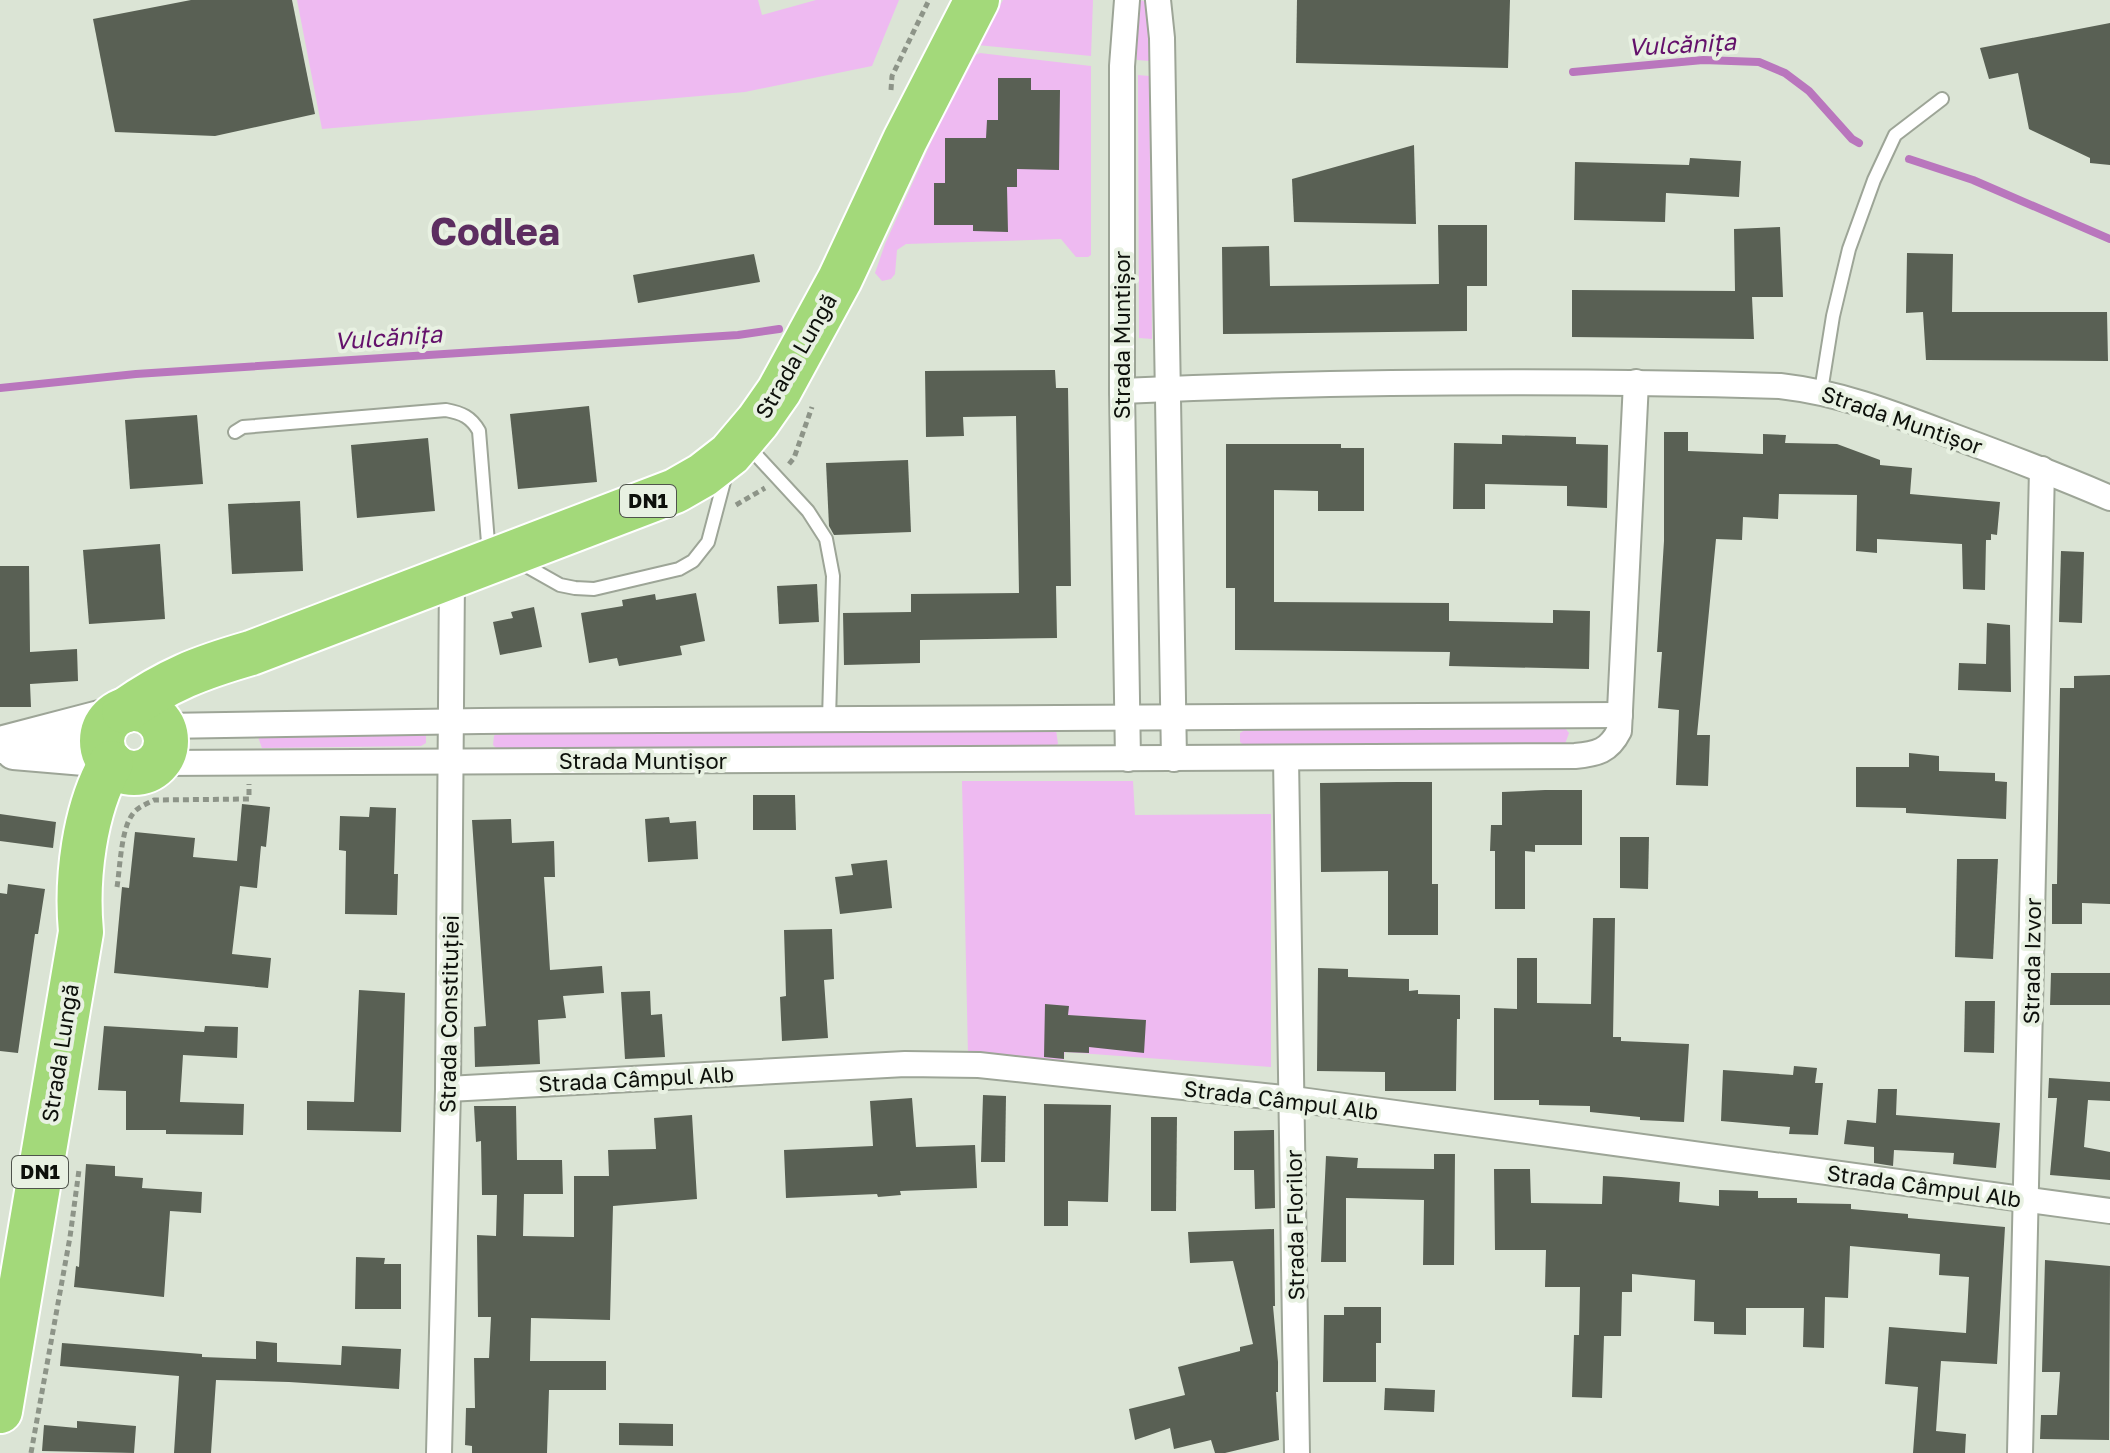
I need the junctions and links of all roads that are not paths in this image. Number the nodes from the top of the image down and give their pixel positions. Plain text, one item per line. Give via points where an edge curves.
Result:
1 (977, 0) edge
2 (1127, 0) edge
3 (1158, 0) edge
4 (1942, 99) dead end
5 (1636, 382) junction
6 (1166, 389) junction
7 (1122, 391) junction
8 (1821, 391) junction
9 (235, 432) dead end
10 (736, 447) junction
11 (2042, 469) junction
12 (2110, 498) edge
13 (483, 564) junction
14 (1620, 715) junction
15 (1173, 717) junction
16 (1128, 718) junction
17 (829, 719) junction
18 (452, 721) junction
19 (135, 741) junction
20 (0, 748) edge
21 (1286, 758) junction
22 (1128, 759) junction
23 (1174, 759) junction
24 (452, 761) junction
25 (448, 1089) junction
26 (1293, 1099) junction
27 (2027, 1200) junction
28 (2110, 1211) edge
29 (0, 1411) edge
30 (439, 1453) edge
31 (1297, 1453) edge
32 (2020, 1453) edge

1 - 10 highway, Strada Lungă / DN1 via 797,361
2 - 7 street, Strada Muntișor via 1122,66
3 - 6 street, Strada Muntișor
4 - 8 lane via 1895,135 1874,180 1849,249
5 - 6 street, Strada Muntișor via 1410,381
5 - 8 street, Strada Muntișor
5 - 14 street, Strada Muntișor
6 - 7 street
6 - 15 street, Strada Muntișor
7 - 16 street, Strada Muntișor
8 - 11 street, Strada Muntișor via 1870,404
9 - 13 lane via 243,427 431,411 461,413 479,431
10 - 13 highway, Strada Lungă / DN1 via 675,491
10 - 13 lane via 708,542 679,569 594,589
10 - 17 lane via 808,511 826,539 833,576
11 - 12 street, Strada Muntișor
11 - 27 street, Strada Izvor
13 - 18 street, Strada Constituției
13 - 19 highway, Strada Lungă / DN1 via 182,675
14 - 15 street, Strada Muntișor
14 - 21 street, Strada Muntișor via 1612,744 1589,755
15 - 16 street, Strada Muntișor
15 - 23 street, Strada Muntișor
16 - 17 street, Strada Muntișor
16 - 22 street, Strada Muntișor
17 - 18 street, Strada Muntișor
18 - 19 street, Strada Muntișor
18 - 24 street, Strada Constituției
19 - 20 main road
19 - 24 street, Strada Muntișor
19 - 29 highway, Strada Lungă / DN1 via 95,795 89,819 78,906 81,932
21 - 23 street, Strada Muntișor
21 - 26 street, Strada Florilor
22 - 23 street, Strada Muntișor
22 - 24 street, Strada Muntișor
24 - 25 street, Strada Constituției
25 - 26 street, Strada Câmpul Alb via 905,1064 979,1065
25 - 30 street, Strada Constituției
26 - 27 street, Strada Câmpul Alb
26 - 31 street, Strada Florilor
27 - 28 street, Strada Câmpul Alb
27 - 32 street, Strada Izvor

